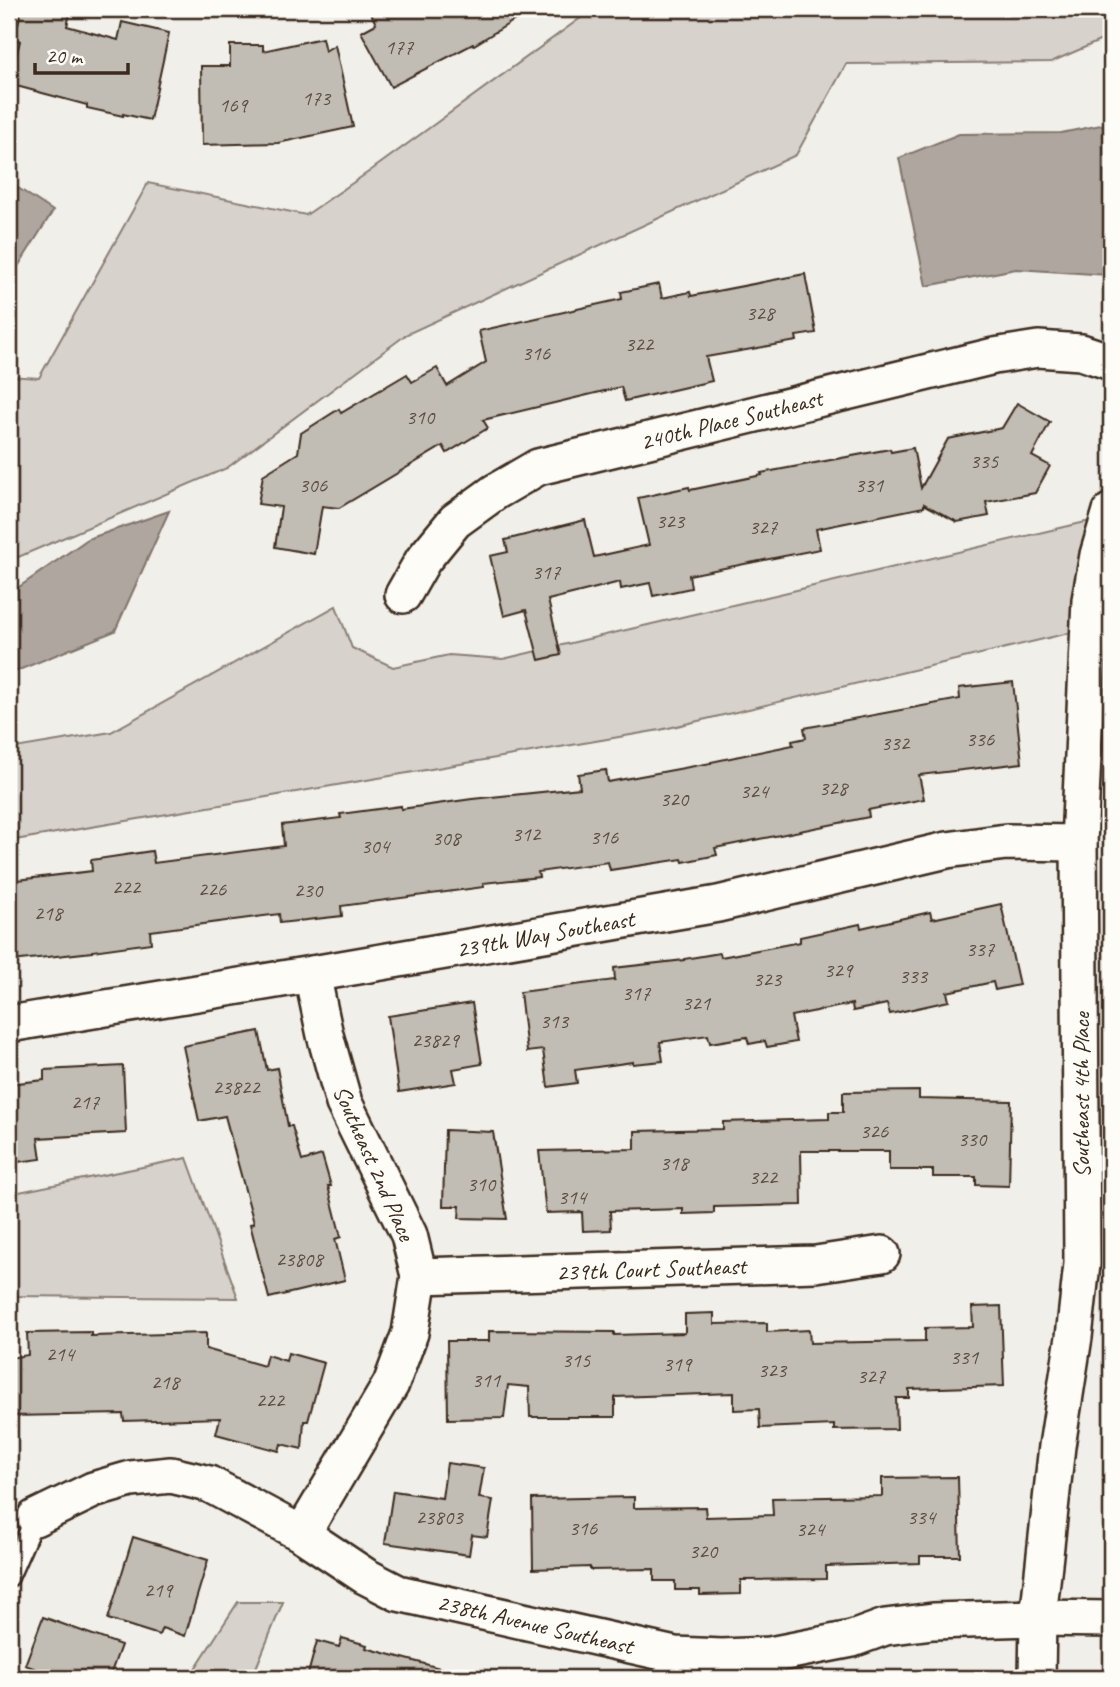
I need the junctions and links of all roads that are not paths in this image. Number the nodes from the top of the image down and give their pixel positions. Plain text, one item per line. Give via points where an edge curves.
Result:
1 (1111, 362) edge
2 (1111, 511) edge
3 (403, 595) dead end
4 (1079, 843) junction
5 (312, 974) junction
6 (9, 1024) edge
7 (882, 1254) dead end
8 (419, 1276) junction
9 (35, 1518) joint
10 (302, 1534) junction
11 (9, 1577) edge
12 (1038, 1618) junction
13 (1111, 1619) edge
14 (1037, 1678) edge

1 - 3 street, 240th Place Southeast via 1080,352 1038,349 994,356 538,467 455,521 423,560
2 - 4 street, Southeast 4th Place via 1090,600
4 - 5 street, 239th Way Southeast via 1006,842 947,850 718,904
4 - 12 street, Southeast 4th Place via 1082,1264
5 - 6 street, 239th Way Southeast
5 - 8 street, Southeast 2nd Place via 344,1103 409,1235
7 - 8 street, 239th Court Southeast via 816,1264
8 - 10 street, Southeast 2nd Place via 410,1333 391,1384
9 - 10 street, 238th Avenue Southeast via 93,1490 131,1479 172,1475 209,1484
9 - 11 lane
10 - 12 street, 238th Avenue Southeast via 398,1593 675,1655 770,1655 852,1639 885,1627
12 - 13 street, 238th Avenue Southeast
12 - 14 street, Southeast 4th Place

